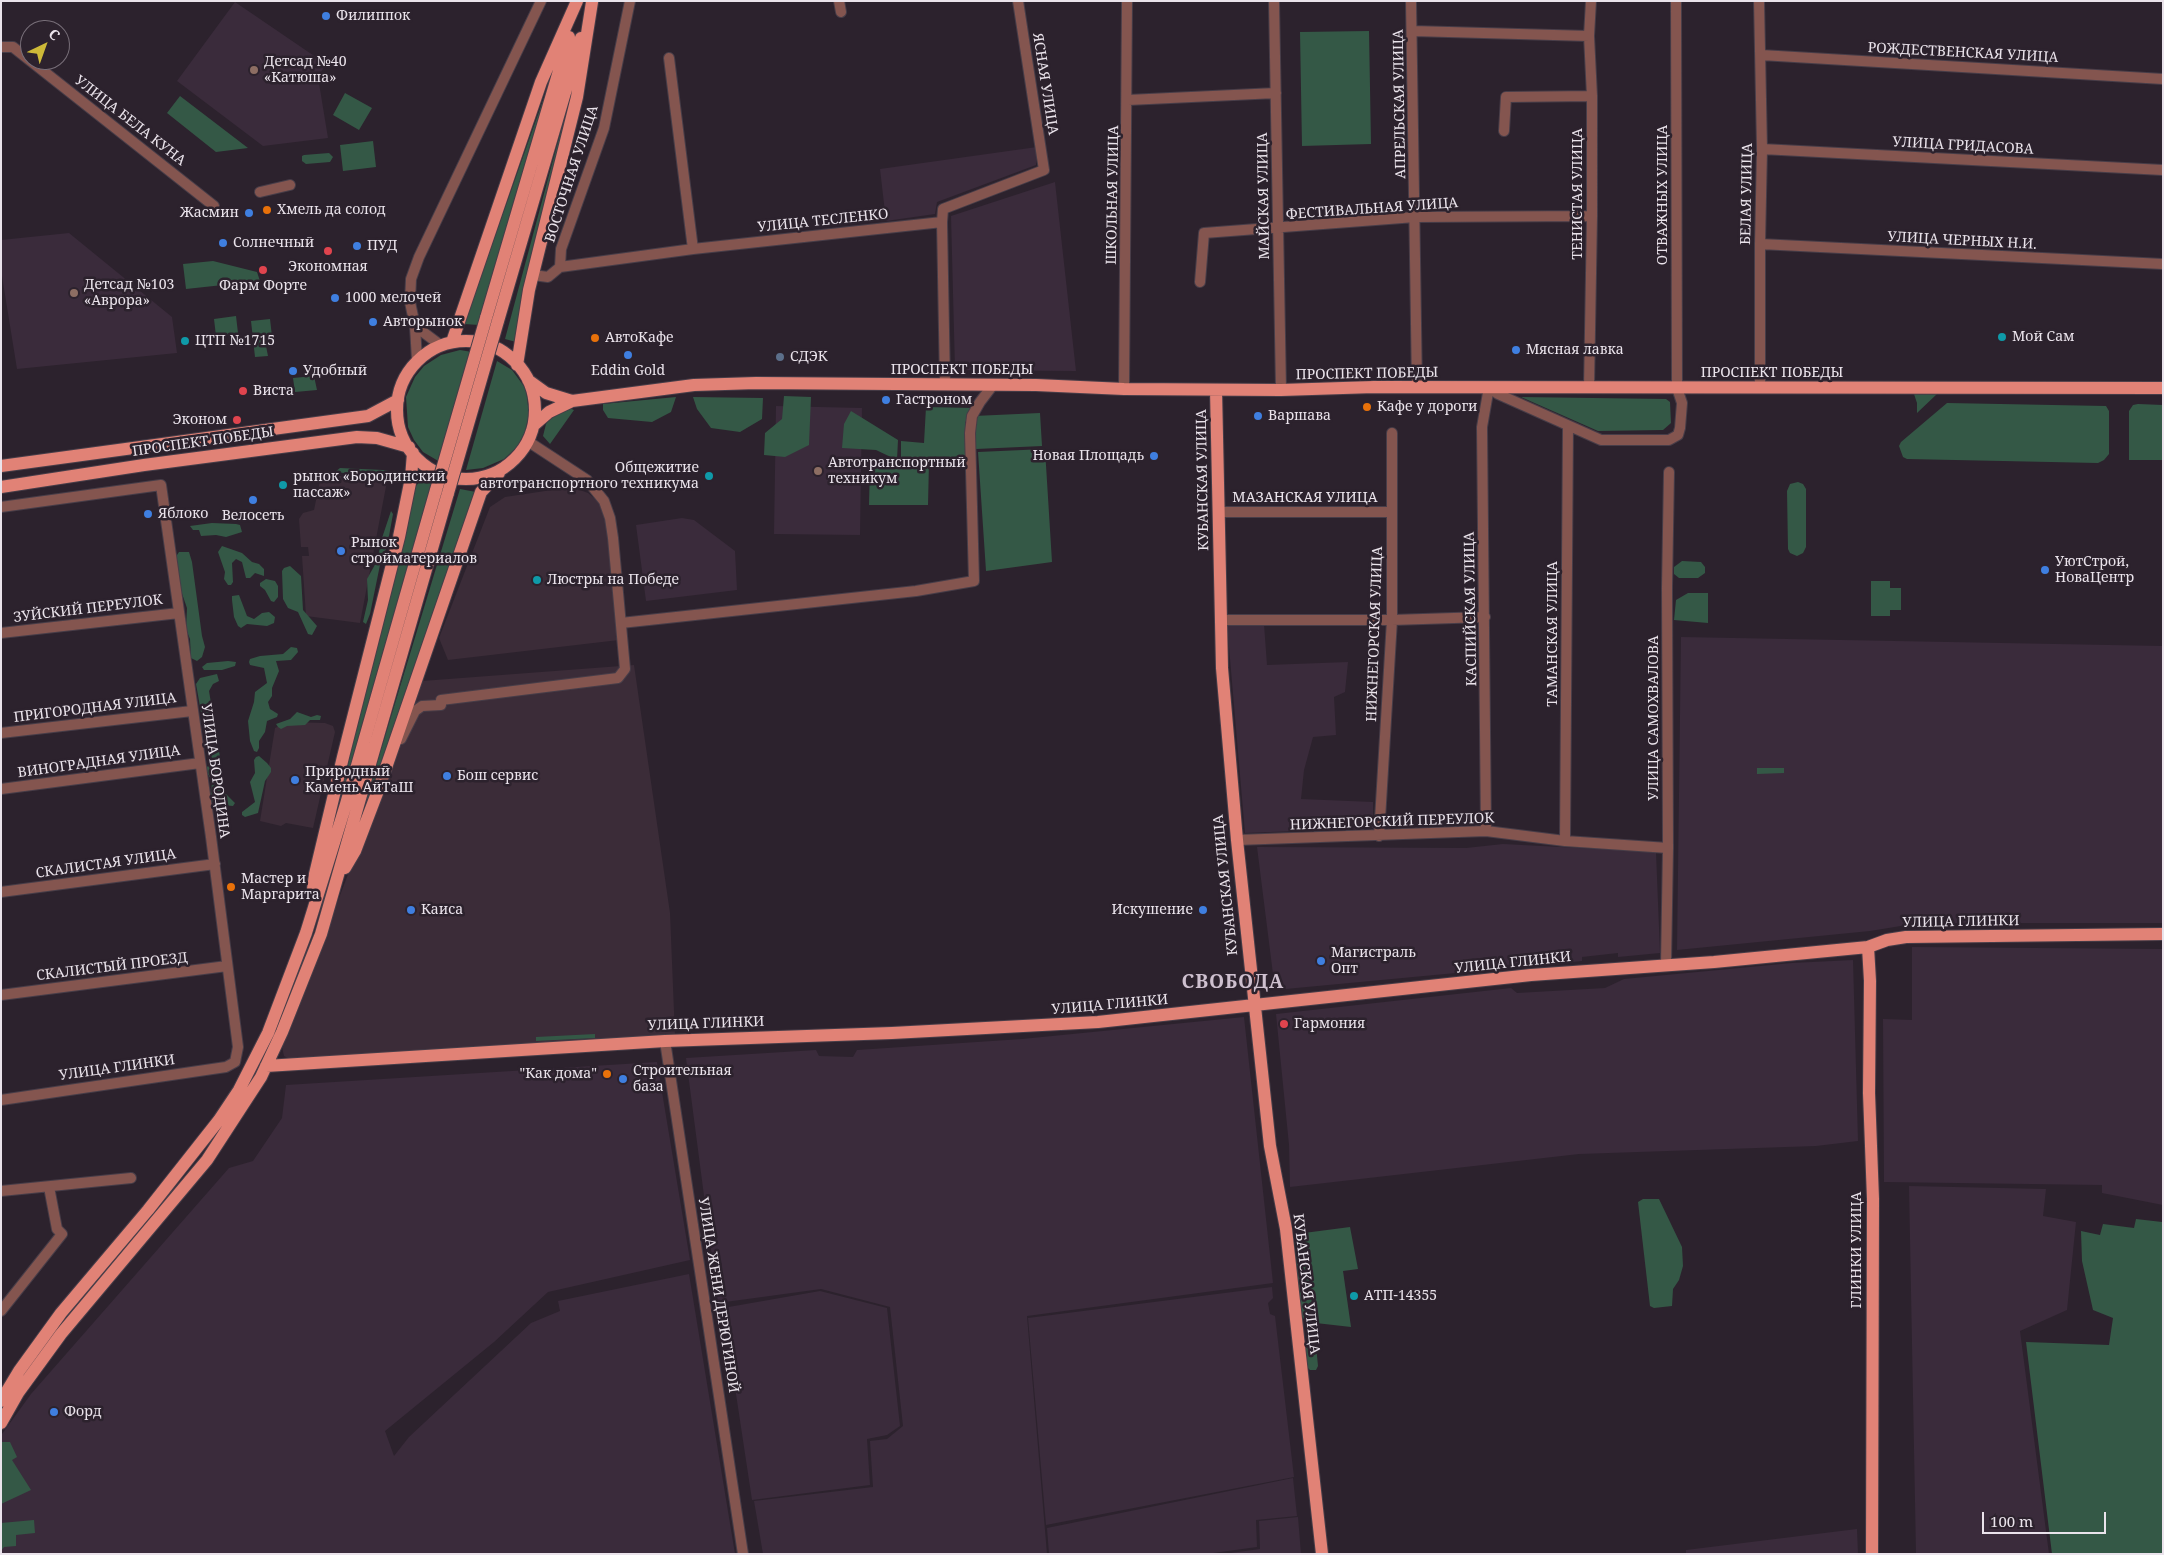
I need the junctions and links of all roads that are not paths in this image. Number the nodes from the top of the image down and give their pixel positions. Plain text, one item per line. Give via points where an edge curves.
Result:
1 (541, 1) edge
2 (579, 1) edge
3 (592, 1) edge
4 (630, 1) edge
5 (1018, 1) edge
6 (1128, 1) edge
7 (1274, 1) edge
8 (1411, 1) edge
9 (1591, 1) edge
10 (1676, 1) edge
11 (1759, 1) edge
12 (1413, 31) junction
13 (1589, 36) junction
14 (1, 47) edge
15 (1761, 55) junction
16 (669, 58) dead end
17 (2163, 79) edge
18 (1276, 93) junction
19 (1592, 96) junction
20 (1128, 100) junction
21 (1504, 131) dead end
22 (1762, 149) junction
23 (2163, 170) edge
24 (290, 185) dead end
25 (260, 192) dead end
26 (214, 206) dead end
27 (1592, 216) junction
28 (1415, 217) junction
29 (942, 222) junction
30 (1279, 228) junction
31 (1760, 244) junction
32 (693, 249) junction
33 (2163, 264) edge
34 (560, 267) junction
35 (533, 275) junction
36 (1200, 282) dead end
37 (492, 320) junction
38 (415, 326) junction
39 (446, 343) junction
40 (417, 360) junction
41 (517, 365) junction
42 (528, 380) junction
43 (945, 384) junction
44 (993, 385) junction
45 (1417, 387) junction
46 (1489, 387) junction
47 (1589, 388) junction
48 (1677, 388) junction
49 (1760, 388) junction
50 (2163, 388) edge
51 (1124, 389) junction
52 (1216, 390) junction
53 (1281, 390) junction
54 (398, 400) junction
55 (572, 401) junction
56 (534, 425) junction
57 (1568, 426) junction
58 (1392, 433) dead end
59 (529, 442) junction
60 (411, 450) junction
61 (1, 466) edge
62 (1669, 472) dead end
63 (498, 474) junction
64 (1, 487) edge
65 (442, 492) junction
66 (1, 506) edge
67 (1218, 512) junction
68 (1392, 512) junction
69 (178, 613) junction
70 (1485, 617) junction
71 (1220, 620) junction
72 (1392, 620) junction
73 (621, 623) junction
74 (1, 633) edge
75 (192, 711) junction
76 (1, 733) edge
77 (200, 763) junction
78 (386, 767) junction
79 (1, 789) edge
80 (1486, 831) junction
81 (1379, 836) junction
82 (1236, 840) junction
83 (1565, 842) junction
84 (1668, 848) junction
85 (215, 864) junction
86 (338, 876) junction
87 (1, 892) edge
88 (311, 915) junction
89 (2163, 934) edge
90 (1868, 947) junction
91 (1666, 964) junction
92 (226, 966) junction
93 (1, 995) edge
94 (1254, 1005) junction
95 (665, 1040) junction
96 (235, 1062) joint
97 (266, 1066) junction
98 (1, 1100) edge
99 (132, 1178) dead end
100 (49, 1187) junction
101 (1, 1191) edge
102 (1, 1311) edge
103 (1, 1401) edge
104 (1, 1423) edge
105 (743, 1554) edge
106 (1322, 1554) edge
107 (1872, 1554) edge

1 - 38 street via 419,257 411,279 410,302
2 - 37 main road via 535,148
2 - 39 main road via 541,82
3 - 35 main road via 577,97
3 - 37 main road
4 - 34 street, ВОСТОЧНАЯ УЛИЦА via 604,128 561,249
5 - 29 street, ЯСНАЯ УЛИЦА via 1044,170 943,209
6 - 20 street, ШКОЛЬНАЯ УЛИЦА
7 - 18 street, МАЙСКАЯ УЛИЦА
8 - 12 street, АПРЕЛЬСКАЯ УЛИЦА
9 - 13 street, ТЕНИСТАЯ УЛИЦА
10 - 48 street, ОТВАЖНЫХ УЛИЦА
11 - 15 street, БЕЛАЯ УЛИЦА
12 - 13 street
12 - 28 street, АПРЕЛЬСКАЯ УЛИЦА
13 - 19 street, ТЕНИСТАЯ УЛИЦА
14 - 26 street, УЛИЦА БЕЛА КУНА via 12,47
15 - 17 street, РОЖДЕСТВЕНСКАЯ УЛИЦА
15 - 22 street, БЕЛАЯ УЛИЦА
16 - 32 street
18 - 20 street
18 - 30 street, МАЙСКАЯ УЛИЦА
19 - 21 street via 1506,97
19 - 27 street, ТЕНИСТАЯ УЛИЦА
20 - 51 street, ШКОЛЬНАЯ УЛИЦА
22 - 23 street, УЛИЦА ГРИДАСОВА
22 - 31 street, БЕЛАЯ УЛИЦА
24 - 25 street
27 - 28 street, ФЕСТИВАЛЬНАЯ УЛИЦА
27 - 47 street, ТЕНИСТАЯ УЛИЦА
28 - 30 street, ФЕСТИВАЛЬНАЯ УЛИЦА
28 - 45 street, АПРЕЛЬСКАЯ УЛИЦА
29 - 32 street, УЛИЦА ТЕСЛЕНКО
29 - 43 street
30 - 36 street, ФЕСТИВАЛЬНАЯ УЛИЦА via 1204,233
30 - 53 street, МАЙСКАЯ УЛИЦА
31 - 33 street, УЛИЦА ЧЕРНЫХ Н.И.
31 - 49 street, БЕЛАЯ УЛИЦА
32 - 34 street, УЛИЦА ТЕСЛЕНКО
34 - 35 street, УЛИЦА ТЕСЛЕНКО via 548,277
35 - 41 main road
37 - 65 main road, bridge
38 - 39 street
38 - 40 street
39 - 40 main road
39 - 41 main road via 466,341 485,344 505,354
40 - 54 main road via 403,381
41 - 42 main road
42 - 55 main road, ПРОСПЕКТ ПОБЕДЫ via 546,393
42 - 56 main road via 534,400
43 - 44 main road, ПРОСПЕКТ ПОБЕДЫ
43 - 55 main road, ПРОСПЕКТ ПОБЕДЫ via 694,385
44 - 51 main road, ПРОСПЕКТ ПОБЕДЫ
44 - 73 street via 972,416 970,433 974,581 916,591
45 - 46 main road, ПРОСПЕКТ ПОБЕДЫ
45 - 53 main road, ПРОСПЕКТ ПОБЕДЫ
46 - 47 main road, ПРОСПЕКТ ПОБЕДЫ
46 - 57 street
46 - 70 street, КАСПИЙСКАЯ УЛИЦА via 1482,427
47 - 48 main road, ПРОСПЕКТ ПОБЕДЫ
48 - 49 main road, ПРОСПЕКТ ПОБЕДЫ
48 - 57 street, ОТВАЖНЫХ УЛИЦА via 1682,403 1680,428 1672,439 1601,440
49 - 50 main road, ПРОСПЕКТ ПОБЕДЫ
51 - 52 main road, ПРОСПЕКТ ПОБЕДЫ
52 - 53 main road, ПРОСПЕКТ ПОБЕДЫ
52 - 67 main road, КУБАНСКАЯ УЛИЦА
54 - 60 main road via 397,417 401,433
54 - 61 main road, ПРОСПЕКТ ПОБЕДЫ via 368,416
55 - 56 main road, ПРОСПЕКТ ПОБЕДЫ via 549,412
56 - 59 main road
57 - 83 street, ТАМАНСКАЯ УЛИЦА
58 - 68 street, НИЖНЕГОРСКАЯ УЛИЦА
59 - 63 main road via 517,460
59 - 73 street via 586,480 604,501 614,538
60 - 63 main road via 428,467 446,475 476,480
60 - 64 main road, ПРОСПЕКТ ПОБЕДЫ via 385,439 357,437
60 - 88 main road via 411,478 399,537 315,874
62 - 84 street, УЛИЦА САМОХВАЛОВА
63 - 78 main road via 480,492
65 - 86 main road
65 - 88 main road
66 - 69 street, УЛИЦА БОРОДИНА via 161,485
67 - 68 street, МАЗАНСКАЯ УЛИЦА
67 - 71 main road, КУБАНСКАЯ УЛИЦА
68 - 72 street, НИЖНЕГОРСКАЯ УЛИЦА
69 - 74 street, ЗУЙСКИЙ ПЕРЕУЛОК
69 - 75 street, УЛИЦА БОРОДИНА
70 - 72 street
70 - 80 street, КАСПИЙСКАЯ УЛИЦА
71 - 72 street
71 - 82 main road, КУБАНСКАЯ УЛИЦА
72 - 81 street, НИЖНЕГОРСКАЯ УЛИЦА
73 - 78 street via 626,669 618,678 441,700 441,705 422,706 415,711
75 - 76 street, ПРИГОРОДНАЯ УЛИЦА
75 - 77 street, УЛИЦА БОРОДИНА
77 - 79 street, ВИНОГРАДНАЯ УЛИЦА
77 - 85 street, УЛИЦА БОРОДИНА
78 - 86 main road via 355,851
80 - 81 street, НИЖНЕГОРСКИЙ ПЕРЕУЛОК
80 - 83 street, НИЖНЕГОРСКИЙ ПЕРЕУЛОК
81 - 82 street, НИЖНЕГОРСКИЙ ПЕРЕУЛОК
82 - 94 main road, КУБАНСКАЯ УЛИЦА
83 - 84 street, НИЖНЕГОРСКИЙ ПЕРЕУЛОК
84 - 91 street, УЛИЦА САМОХВАЛОВА
85 - 87 street, СКАЛИСТАЯ УЛИЦА
85 - 92 street, УЛИЦА БОРОДИНА
86 - 97 main road via 321,934
88 - 103 main road via 268,1033 239,1090 148,1210 61,1313
89 - 90 main road, УЛИЦА ГЛИНКИ via 1915,936
90 - 91 main road, УЛИЦА ГЛИНКИ
90 - 107 main road, ГЛИНКИ УЛИЦА via 1873,1199
91 - 94 main road, УЛИЦА ГЛИНКИ
92 - 93 street, СКАЛИСТЫЙ ПРОЕЗД
92 - 96 street, УЛИЦА БОРОДИНА via 238,1037
94 - 95 main road, УЛИЦА ГЛИНКИ via 1025,1027
94 - 106 main road, КУБАНСКАЯ УЛИЦА via 1270,1146 1286,1230
95 - 97 main road, УЛИЦА ГЛИНКИ
95 - 105 street, УЛИЦА ЖЕНИ ДЕРЮГИНОЙ
96 - 98 street, УЛИЦА ГЛИНКИ via 226,1067
97 - 104 main road via 207,1160 61,1334 18,1393
99 - 100 street
100 - 101 street
100 - 102 street via 57,1229 62,1234

